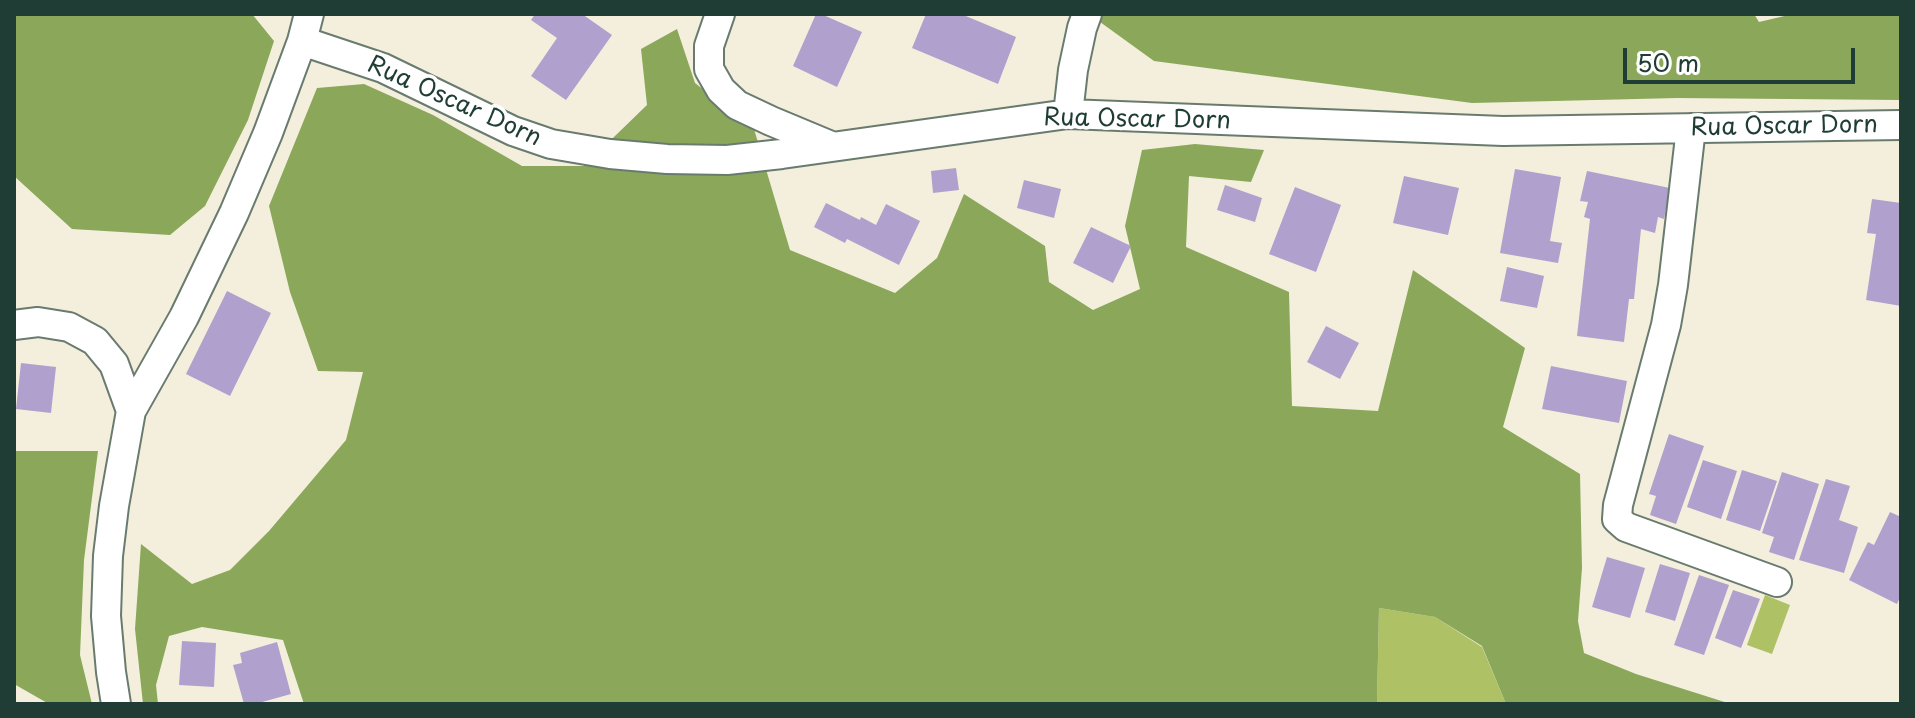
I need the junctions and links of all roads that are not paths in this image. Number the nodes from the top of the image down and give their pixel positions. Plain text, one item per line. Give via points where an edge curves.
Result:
1 (720, 14) edge
2 (1087, 14) edge
3 (305, 27) edge
4 (1068, 114) junction
5 (1901, 125) edge
6 (1691, 128) junction
7 (831, 147) junction
8 (14, 325) edge
9 (131, 411) junction
10 (1777, 582) dead end
11 (116, 704) edge

1 - 7 street via 709,46 709,69 721,90 737,105
2 - 4 street
3 - 7 street, Rua Oscar Dorn via 513,131 551,144 610,154 727,160
3 - 9 street via 234,213
4 - 6 street, Rua Oscar Dorn via 1503,131
4 - 7 street, Rua Oscar Dorn
5 - 6 street, Rua Oscar Dorn
6 - 10 street via 1666,325 1617,519 1626,527
8 - 9 street via 69,327 95,341 114,364
9 - 11 street via 108,556 106,616

